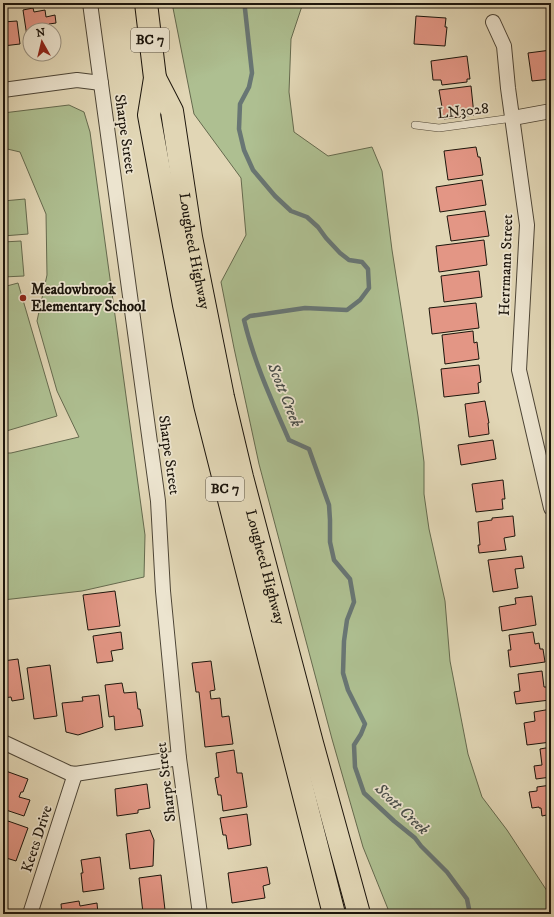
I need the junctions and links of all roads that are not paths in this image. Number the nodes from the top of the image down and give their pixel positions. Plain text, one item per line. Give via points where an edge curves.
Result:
1 (90, 3) edge
2 (146, 3) edge
3 (493, 22) dead end
4 (155, 78) junction
5 (101, 83) junction
6 (3, 90) edge
7 (551, 111) edge
8 (513, 118) junction
9 (415, 125) dead end
10 (549, 490) edge
11 (551, 508) edge
12 (3, 742) edge
13 (180, 758) junction
14 (76, 774) junction
15 (30, 914) edge
16 (200, 914) edge
17 (334, 914) edge
18 (359, 914) edge

1 - 5 street, Sharpe Street
2 - 4 main road, Lougheed Highway / BC 7
3 - 8 street, Herrmann Street via 504,46
4 - 17 main road, Lougheed Highway / BC 7 via 149,115 205,405
4 - 18 main road, Lougheed Highway / BC 7 via 172,111 191,237 242,477
5 - 6 street via 77,80
5 - 13 street, Sharpe Street via 158,501 163,591
7 - 8 street
8 - 9 lane, LN3028 via 439,128
8 - 10 street, Herrmann Street via 527,225 519,370
10 - 11 street, Herrmann Street
12 - 14 street via 63,772
13 - 14 street
13 - 16 street, Sharpe Street
14 - 15 street, Keets Drive

